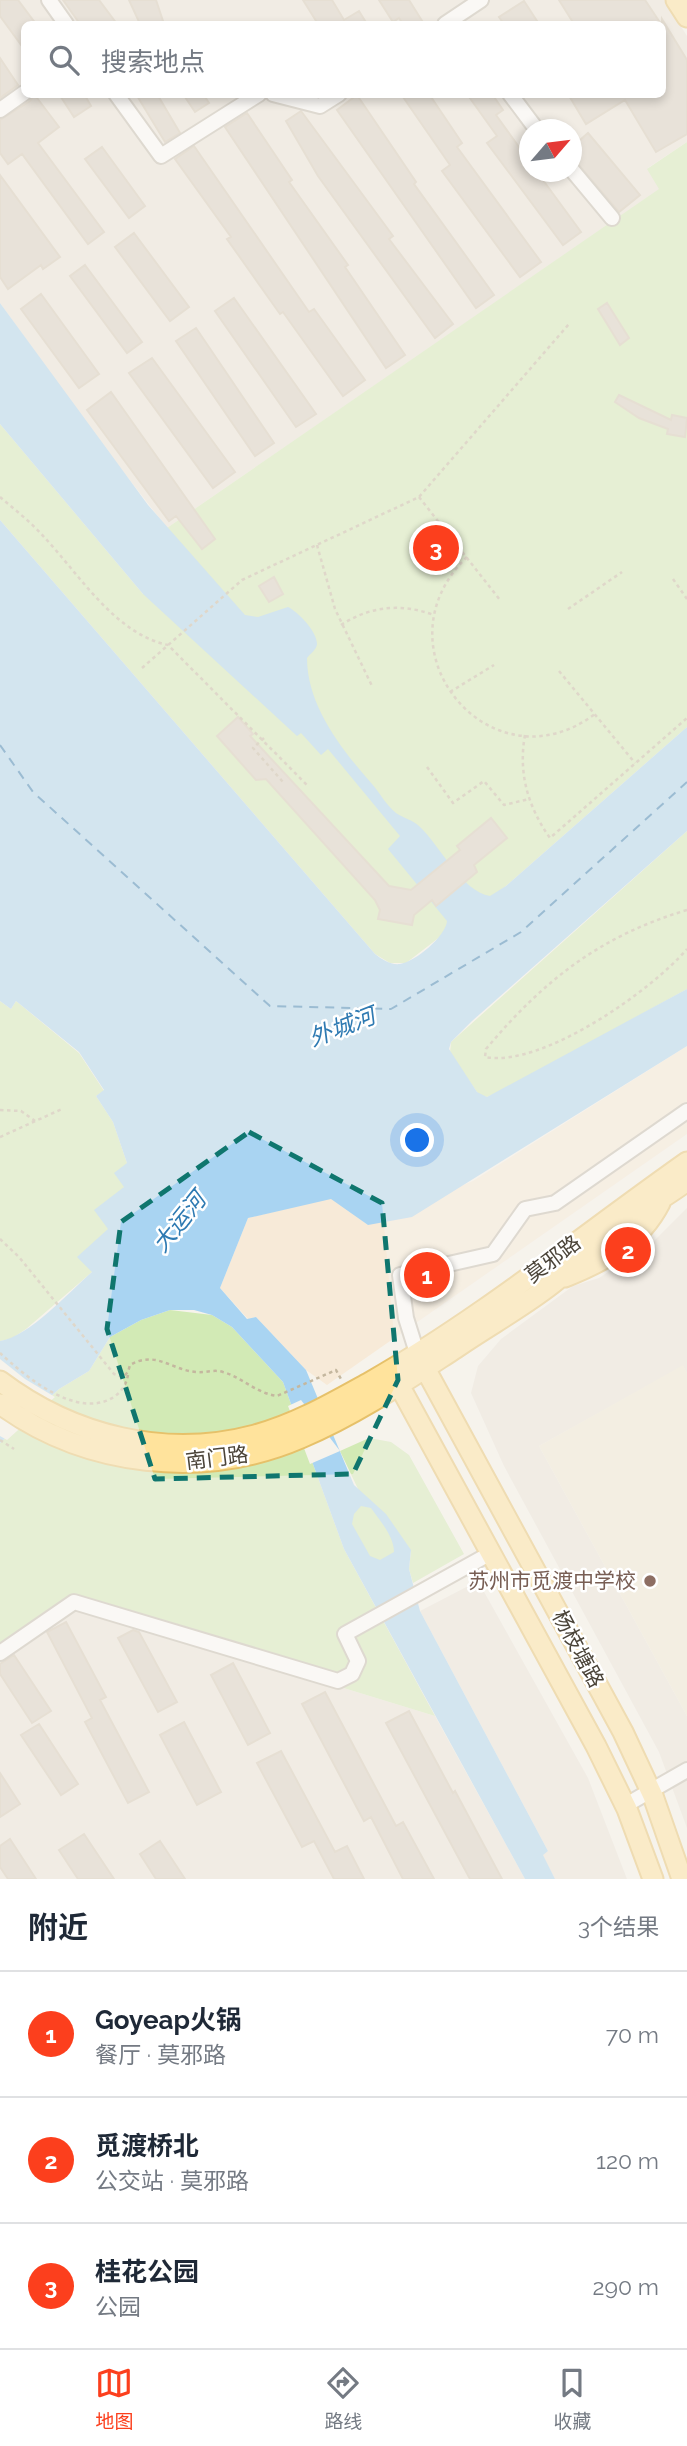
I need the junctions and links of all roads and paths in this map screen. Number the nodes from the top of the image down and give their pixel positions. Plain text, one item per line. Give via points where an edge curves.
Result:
1 (49, 0) edge
2 (481, 0) edge
3 (676, 0) edge
4 (687, 17) edge
5 (64, 21) edge
6 (456, 21) edge
7 (21, 95) edge
8 (119, 98) edge
9 (253, 98) edge
10 (288, 98) edge
11 (333, 98) edge
12 (513, 98) edge
13 (0, 110) edge
14 (529, 119) edge
15 (582, 182) edge
16 (612, 218) dead end
17 (569, 324) dead end
18 (0, 497) edge
19 (419, 497) junction
20 (317, 545) junction
21 (467, 557) junction
22 (622, 572) dead end
23 (673, 579) dead end
24 (687, 599) edge
25 (500, 600) dead end
26 (568, 610) dead end
27 (434, 615) junction
28 (341, 625) junction
29 (168, 645) junction
30 (494, 665) dead end
31 (142, 668) dead end
32 (559, 671) dead end
33 (372, 685) dead end
34 (450, 692) junction
35 (595, 714) junction
36 (687, 718) edge
37 (525, 736) junction
38 (264, 738) junction
39 (636, 763) junction
40 (427, 767) dead end
41 (283, 782) dead end
42 (307, 785) dead end
43 (529, 799) junction
44 (687, 910) edge
45 (687, 949) edge
46 (62, 1109) dead end
47 (0, 1110) edge
48 (687, 1111) edge
49 (36, 1122) junction
50 (0, 1137) edge
51 (687, 1161) edge
52 (687, 1181) edge
53 (0, 1239) edge
54 (0, 1353) edge
55 (421, 1361) junction
56 (128, 1373) junction
57 (395, 1377) junction
58 (0, 1381) edge
59 (349, 1393) junction
60 (0, 1404) edge
61 (333, 1412) junction
62 (0, 1440) edge
63 (14, 1449) dead end
64 (491, 1553) junction
65 (0, 1653) edge
66 (687, 1770) edge
67 (651, 1791) junction
68 (626, 1805) junction
69 (653, 1879) edge
70 (682, 1879) edge

1 - 5 street
2 - 6 street
3 - 4 main road
7 - 13 street
8 - 9 street via 161,156
10 - 11 street via 320,106
12 - 14 street
15 - 16 street
17 - 19 path
18 - 29 path via 43,535 110,610 131,627
19 - 20 path
19 - 21 path
20 - 28 path
20 - 29 path via 253,574
21 - 25 path
21 - 27 path via 446,583
22 - 26 path
23 - 24 path
27 - 28 path via 386,607
27 - 34 path via 435,659
28 - 33 path
29 - 31 path
29 - 38 path
30 - 34 path
32 - 35 path
34 - 37 path via 482,722
35 - 37 path via 562,731
35 - 39 path
36 - 39 path
37 - 43 path via 523,764
38 - 41 path via 253,748
38 - 42 path
39 - 43 path via 550,838
40 - 43 path via 453,803 484,780 504,805
44 - 45 path via 624,933 567,967 513,1017 486,1049 485,1057 515,1055 574,1034 660,977
46 - 49 path
47 - 49 path via 20,1111
48 - 55 street via 555,1203 525,1209 493,1254 400,1275 406,1318
49 - 50 path
51 - 55 main road, 莫邪路
52 - 55 main road, 莫邪路 via 662,1199 653,1218 628,1244 557,1280
53 - 56 path via 114,1374 123,1377
54 - 56 path via 63,1398 86,1404 104,1402 125,1387
55 - 57 main road, 南门路
55 - 67 main road, 杨枝塘路
56 - 59 path via 130,1365 154,1358 184,1370 223,1372 266,1395 277,1396 336,1370
57 - 59 main road, 南门路
57 - 61 main road, 南门路
57 - 64 main road, 杨枝塘路
58 - 61 main road, 南门路 via 50,1413 88,1429 170,1444 253,1436
59 - 61 main road, 南门路
60 - 61 main road, 南门路 via 44,1431 81,1446 161,1462 252,1455 300,1439
62 - 63 path
64 - 65 street via 345,1634 358,1661 352,1674 338,1681 74,1602
64 - 68 main road, 杨枝塘路
66 - 67 street
67 - 68 street
67 - 70 main road, 杨枝塘路
68 - 69 main road, 杨枝塘路

